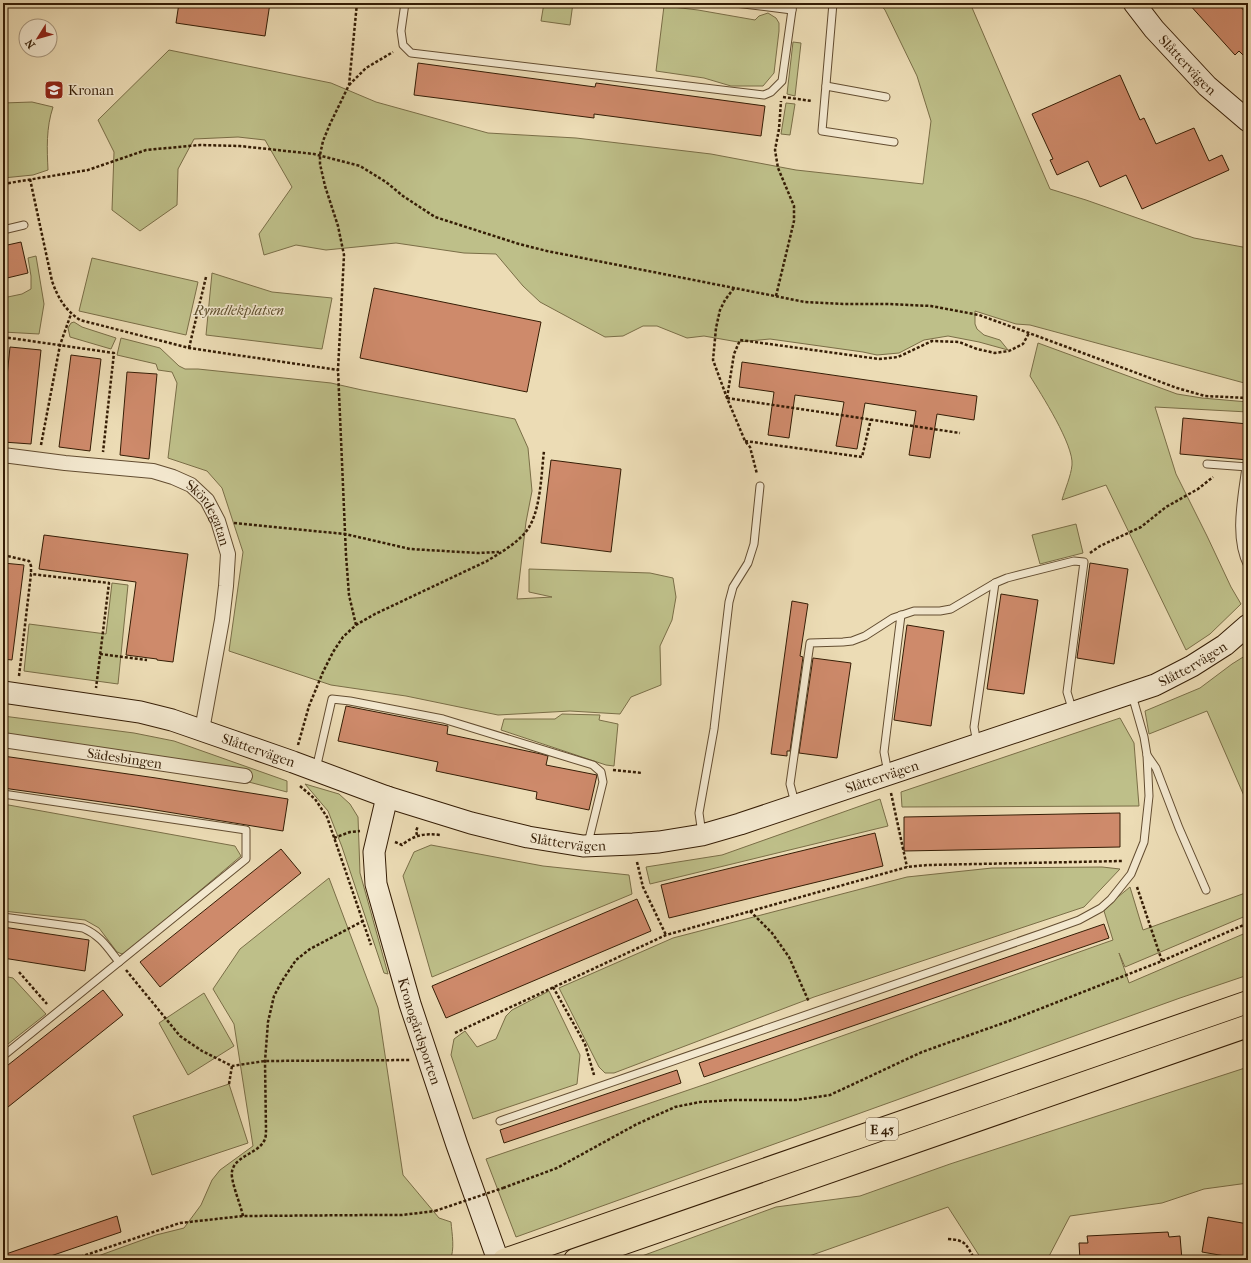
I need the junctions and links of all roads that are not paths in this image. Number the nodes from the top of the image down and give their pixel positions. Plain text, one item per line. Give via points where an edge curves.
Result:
1 (405, 3) edge
2 (735, 3) edge
3 (834, 3) edge
4 (1134, 3) edge
5 (792, 7) edge
6 (826, 86) junction
7 (886, 97) dead end
8 (1248, 121) edge
9 (894, 142) dead end
10 (24, 225) dead end
11 (3, 230) edge
12 (3, 455) edge
13 (1207, 464) dead end
14 (1247, 467) edge
15 (760, 486) road end
16 (1248, 566) edge
17 (995, 583) junction
18 (901, 615) junction
19 (1248, 625) edge
20 (11, 686) edge
21 (1132, 693) junction
22 (1073, 714) junction
23 (202, 730) junction
24 (3, 740) edge
25 (978, 745) junction
26 (1147, 755) junction
27 (316, 770) junction
28 (246, 776) dead end
29 (890, 783) junction
30 (3, 794) edge
31 (387, 797) junction
32 (796, 805) junction
33 (702, 835) junction
34 (588, 845) junction
35 (1206, 890) dead end
36 (3, 917) edge
37 (119, 962) junction
38 (1248, 1002) edge
39 (1248, 1026) edge
40 (3, 1056) edge
41 (500, 1121) dead end
42 (506, 1259) edge
43 (575, 1260) edge

1 - 5 lane via 401,31 403,45 411,53 764,95 782,81
2 - 5 lane
3 - 6 lane
4 - 8 street, Slåttervägen via 1154,29 1207,86
6 - 7 lane
6 - 9 lane via 822,131
10 - 11 lane
12 - 23 street, Skördegatan via 153,470 191,485 207,500 218,521 228,554 222,620
13 - 14 lane
14 - 16 lane via 1239,531 1241,548
15 - 33 lane via 754,544 748,563 733,587 729,602 714,729 699,813
17 - 18 lane via 951,609 914,611
17 - 22 lane via 1074,561 1084,562 1067,692
17 - 25 lane via 974,727
18 - 29 lane via 884,752
18 - 32 lane via 852,641 810,643 790,784
19 - 21 street, Slåttervägen via 1225,645 1192,666 1155,685
20 - 23 street, Slåttervägen via 140,712
21 - 22 street, Slåttervägen
21 - 26 lane
22 - 25 street, Slåttervägen
23 - 27 street, Slåttervägen
24 - 28 street, Sädesbingen
25 - 29 street, Slåttervägen
26 - 35 lane via 1156,768
26 - 41 lane via 1149,796 1144,842 1131,874 1102,908 1079,920
27 - 31 street, Slåttervägen
27 - 34 lane via 332,699 443,719 593,765 601,772 603,782
29 - 32 street, Slåttervägen
30 - 37 lane via 246,830 246,859
31 - 34 street, Slåttervägen via 520,836
31 - 42 street, Kronogårdsporten via 374,852 376,884 410,1004 457,1145
32 - 33 street, Slåttervägen
33 - 34 street, Slåttervägen via 659,842
36 - 37 lane via 83,928 101,939
37 - 40 lane
38 - 42 highway, E 45
39 - 43 highway, E 45

